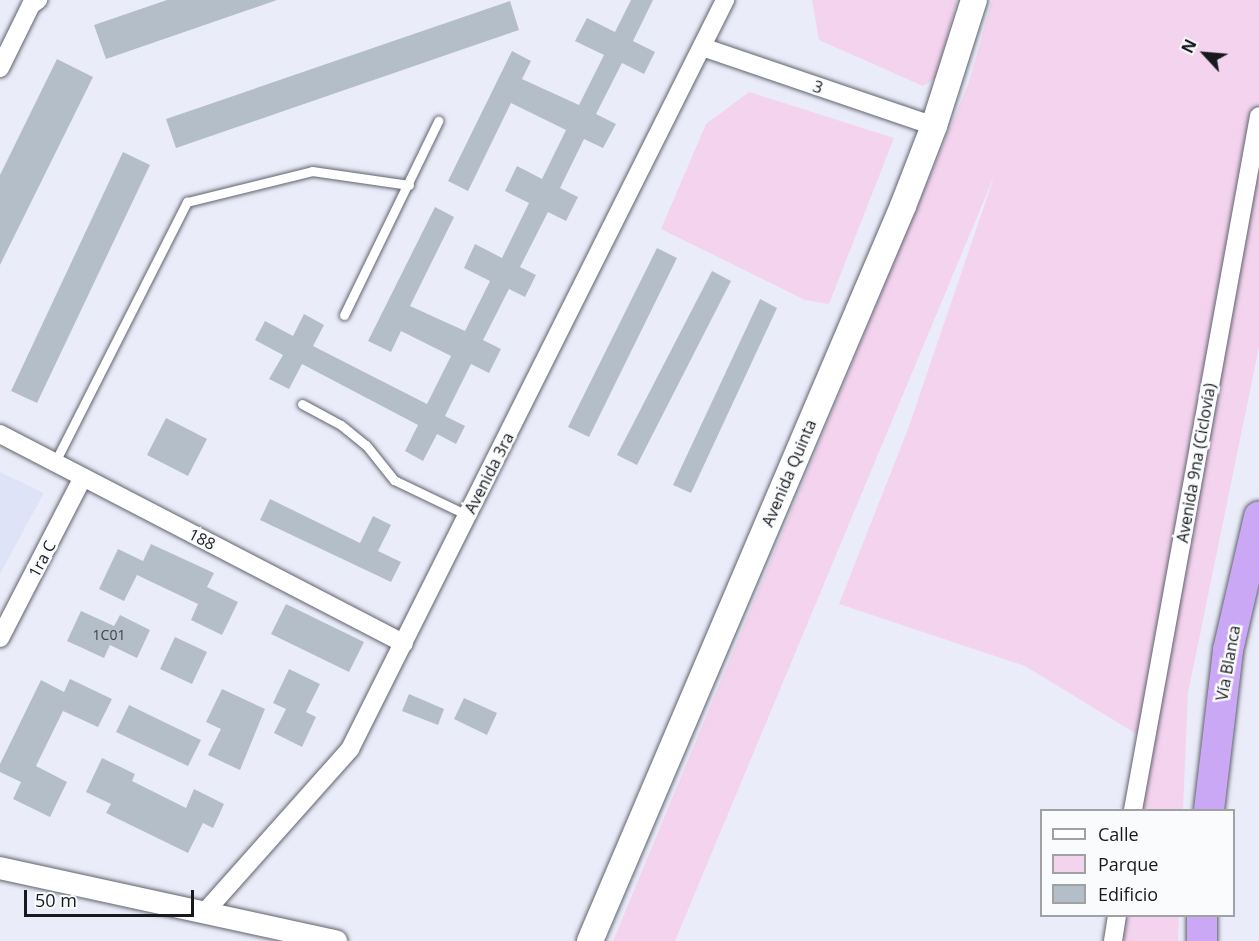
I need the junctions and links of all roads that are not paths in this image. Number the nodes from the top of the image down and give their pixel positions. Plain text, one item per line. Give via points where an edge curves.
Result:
1 (38, 0) edge
2 (725, 0) edge
3 (974, 0) edge
4 (702, 48) junction
5 (0, 68) edge
6 (1259, 116) edge
7 (438, 121) dead end
8 (934, 126) junction
9 (409, 185) junction
10 (344, 315) dead end
11 (302, 404) dead end
12 (0, 434) edge
13 (55, 462) junction
14 (82, 479) junction
15 (467, 516) junction
16 (1259, 516) edge
17 (0, 638) edge
18 (404, 643) junction
19 (1133, 809) edge
20 (1209, 809) edge
21 (0, 868) edge
22 (204, 913) junction
23 (1117, 917) edge
24 (1202, 917) edge
25 (336, 941) edge
26 (590, 941) edge
27 (1113, 941) edge
28 (1202, 941) edge

1 - 5 street via 31,5
2 - 4 street, Avenida 3ra
3 - 8 main road, Avenida Quinta
4 - 8 street, 3
4 - 15 street, Avenida 3ra
6 - 19 street, Avenida 9na (Ciclovía)
7 - 9 lane
8 - 26 main road, Avenida Quinta
9 - 10 lane
9 - 13 lane via 312,171 188,202
11 - 15 lane via 366,445 394,480
12 - 13 street, 188
13 - 14 street, 188
14 - 17 street, 1ra C
14 - 18 street, 188
15 - 18 street, Avenida 3ra
16 - 20 highway, Vía Blanca via 1228,650
18 - 22 street, Avenida 3ra via 350,749
21 - 22 street
22 - 25 street
23 - 27 street
24 - 28 highway

